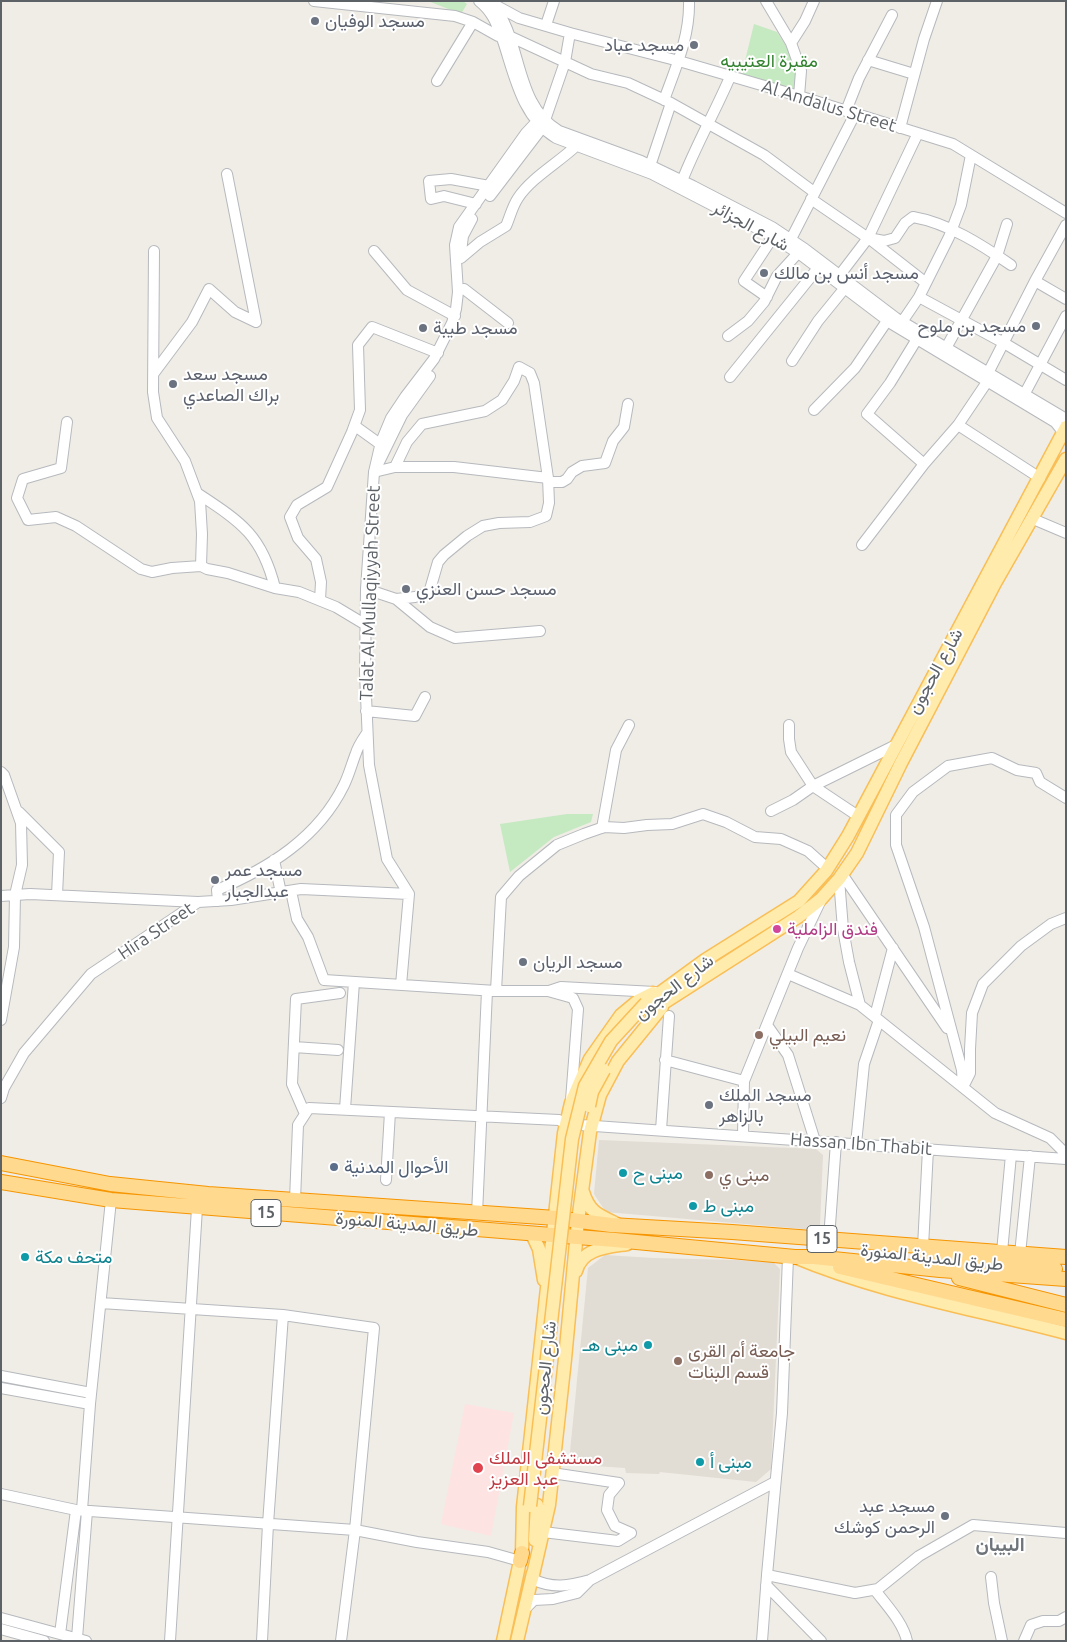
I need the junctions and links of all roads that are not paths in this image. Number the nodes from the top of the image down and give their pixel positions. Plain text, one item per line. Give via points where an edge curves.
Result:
1 (314, 1) edge
2 (479, 1) edge
3 (554, 1) edge
4 (689, 1) edge
5 (814, 1) edge
6 (936, 1) edge
7 (766, 2) edge
8 (492, 3) edge
9 (892, 15) dead end
10 (519, 18) junction
11 (473, 22) junction
12 (546, 25) junction
13 (503, 30) junction
14 (570, 33) junction
15 (791, 43) junction
16 (868, 60) junction
17 (679, 61) junction
18 (565, 62) junction
19 (914, 74) junction
20 (730, 77) junction
21 (437, 81) dead end
22 (799, 96) junction
23 (667, 101) junction
24 (851, 112) junction
25 (542, 122) junction
26 (709, 125) junction
27 (900, 128) junction
28 (918, 133) junction
29 (576, 146) junction
30 (971, 155) junction
31 (650, 166) junction
32 (227, 174) dead end
33 (682, 181) junction
34 (489, 186) junction
35 (813, 196) junction
36 (476, 204) junction
37 (1065, 211) edge
38 (1007, 224) dead end
39 (1066, 225) edge
40 (951, 230) junction
41 (773, 237) junction
42 (868, 238) junction
43 (791, 239) junction
44 (374, 251) dead end
45 (154, 252) dead end
46 (798, 253) junction
47 (997, 256) junction
48 (462, 258) junction
49 (1011, 265) dead end
50 (818, 268) junction
51 (839, 276) junction
52 (1035, 281) junction
53 (926, 283) junction
54 (844, 288) junction
55 (464, 290) junction
56 (766, 297) junction
57 (919, 297) junction
58 (1066, 299) edge
59 (455, 316) junction
60 (1066, 316) edge
61 (961, 320) junction
62 (887, 321) junction
63 (902, 322) junction
64 (508, 323) dead end
65 (728, 336) dead end
66 (917, 339) junction
67 (1004, 343) junction
68 (946, 348) junction
69 (438, 353) junction
70 (792, 361) dead end
71 (1040, 364) junction
72 (154, 373) junction
73 (730, 377) dead end
74 (987, 378) junction
75 (1066, 380) edge
76 (1024, 395) junction
77 (628, 404) dead end
78 (814, 410) dead end
79 (1066, 419) edge
80 (67, 422) dead end
81 (958, 425) junction
82 (354, 426) junction
83 (1064, 430) edge
84 (380, 444) junction
85 (1066, 459) edge
86 (924, 464) junction
87 (395, 468) junction
88 (374, 469) junction
89 (1040, 478) junction
90 (548, 480) junction
91 (197, 493) junction
92 (1033, 519) junction
93 (1066, 533) edge
94 (862, 545) dead end
95 (201, 566) junction
96 (275, 588) junction
97 (366, 589) junction
98 (396, 599) junction
99 (320, 600) junction
100 (366, 625) junction
101 (540, 630) dead end
102 (425, 697) dead end
103 (366, 711) junction
104 (629, 725) dead end
105 (789, 725) dead end
106 (368, 732) junction
107 (894, 746) junction
108 (1, 772) edge
109 (812, 786) junction
110 (1066, 798) edge
111 (16, 810) junction
112 (771, 811) dead end
113 (858, 816) junction
114 (602, 828) junction
115 (274, 860) junction
116 (827, 868) junction
117 (840, 877) junction
118 (286, 892) junction
119 (409, 894) junction
120 (15, 895) junction
121 (1, 896) edge
122 (57, 896) junction
123 (821, 899) junction
124 (218, 901) junction
125 (198, 902) junction
126 (1066, 918) edge
127 (893, 948) junction
128 (788, 974) junction
129 (679, 979) junction
130 (354, 982) junction
131 (402, 985) junction
132 (492, 991) junction
133 (548, 991) junction
134 (655, 992) junction
135 (340, 993) dead end
136 (4, 994) edge
137 (667, 1000) junction
138 (860, 1005) junction
139 (648, 1007) junction
140 (669, 1016) dead end
141 (877, 1018) junction
142 (1, 1020) edge
143 (767, 1025) junction
144 (952, 1035) junction
145 (294, 1047) junction
146 (338, 1050) dead end
147 (666, 1060) junction
148 (744, 1081) junction
149 (963, 1087) junction
150 (1, 1098) edge
151 (571, 1103) junction
152 (345, 1109) junction
153 (390, 1112) junction
154 (305, 1114) junction
155 (483, 1116) junction
156 (566, 1124) junction
157 (592, 1125) junction
158 (661, 1130) junction
159 (743, 1136) junction
160 (815, 1141) junction
161 (836, 1142) junction
162 (856, 1144) junction
163 (928, 1149) junction
164 (1066, 1154) edge
165 (1011, 1155) junction
166 (1030, 1156) junction
167 (1066, 1159) edge
168 (1, 1164) edge
169 (386, 1180) dead end
170 (1, 1182) edge
171 (582, 1189) junction
172 (112, 1200) junction
173 (295, 1200) junction
174 (197, 1208) junction
175 (477, 1214) junction
176 (556, 1218) junction
177 (578, 1221) junction
178 (621, 1225) junction
179 (532, 1234) junction
180 (554, 1236) junction
181 (800, 1237) junction
182 (576, 1238) junction
183 (829, 1239) junction
184 (636, 1242) junction
185 (923, 1247) junction
186 (1002, 1252) junction
187 (1020, 1254) junction
188 (791, 1257) junction
189 (814, 1257) junction
190 (1066, 1257) edge
191 (1066, 1271) edge
192 (1066, 1279) edge
193 (571, 1290) junction
194 (547, 1298) junction
195 (100, 1303) junction
196 (1066, 1305) edge
197 (190, 1309) junction
198 (283, 1315) junction
199 (1066, 1320) edge
200 (1066, 1333) edge
201 (1, 1376) edge
202 (1, 1388) edge
203 (90, 1398) junction
204 (552, 1473) junction
205 (776, 1482) junction
206 (1, 1494) edge
207 (533, 1505) junction
208 (82, 1510) junction
209 (177, 1518) junction
210 (268, 1524) junction
211 (355, 1530) junction
212 (543, 1532) junction
213 (1066, 1533) edge
214 (521, 1557) junction
215 (991, 1577) dead end
216 (532, 1579) junction
217 (590, 1580) junction
218 (766, 1580) junction
219 (875, 1590) junction
220 (525, 1609) junction
221 (1066, 1616) edge
222 (1, 1618) edge
223 (1, 1629) edge
224 (60, 1634) junction
225 (503, 1639) edge
226 (38, 1640) edge
227 (81, 1640) edge
228 (170, 1641) edge
229 (262, 1641) edge
230 (341, 1641) edge
231 (516, 1641) edge
232 (762, 1641) edge
233 (821, 1641) edge
234 (907, 1641) edge
235 (1002, 1641) edge
236 (1024, 1641) edge

1 - 11 street via 455,16
2 - 13 street
3 - 12 street
4 - 17 street via 687,35
5 - 15 street
6 - 19 street
7 - 15 street
8 - 10 street, Al Andalus Street
8 - 13 street
9 - 16 street
10 - 12 street, Al Andalus Street
10 - 13 street via 511,20
11 - 13 street
11 - 21 street
12 - 14 street, Al Andalus Street
13 - 18 street
13 - 25 street
14 - 17 street, Al Andalus Street
14 - 18 street
15 - 22 street via 801,71
16 - 19 street
16 - 24 street via 859,78
17 - 20 street, Al Andalus Street
17 - 23 street
18 - 23 street via 591,74 628,83
18 - 25 street
19 - 27 street
20 - 22 street, Al Andalus Street
20 - 26 street
22 - 24 street, Al Andalus Street
23 - 26 street
23 - 31 street
24 - 27 street, Al Andalus Street
24 - 35 street
25 - 29 street, شارع الجزائر via 556,138
25 - 31 street, شارع الجزائر
25 - 34 street, Talat Al Mullaqiyyah Street
25 - 48 street, Talat Al Mullaqiyyah Street via 470,222 463,236
26 - 33 street
26 - 35 street via 764,155
27 - 28 street, Al Andalus Street
28 - 30 street, Al Andalus Street via 953,144
28 - 42 street
29 - 41 street, شارع الجزائر via 652,174
29 - 48 street via 518,197 506,226
30 - 37 street, Al Andalus Street
30 - 40 street via 961,205
31 - 33 street, شارع الجزائر
32 - 72 street via 256,322 236,312 209,290 192,322
33 - 43 street, شارع الجزائر
34 - 36 street, Talat Al Mullaqiyyah Street
34 - 36 street via 451,179 430,181 431,199 444,196
35 - 42 street
35 - 43 street
36 - 59 street, Talat Al Mullaqiyyah Street via 456,238 458,292
38 - 47 street
39 - 52 street
40 - 42 street via 913,217 894,238 884,241
40 - 47 street
40 - 53 street
41 - 46 street, شارع الجزائر
41 - 56 street via 744,281
42 - 51 street
42 - 53 street
43 - 51 street, شارع الجزائر
44 - 59 street via 407,290
45 - 72 street
46 - 50 street, شارع الجزائر
46 - 56 street via 777,276
47 - 49 street
47 - 61 street
48 - 55 street, Talat Al Mullaqiyyah Street
50 - 54 street, شارع الجزائر
50 - 73 street
51 - 63 street, شارع الجزائر
52 - 58 street
52 - 67 street
53 - 57 street
54 - 62 street, شارع الجزائر
54 - 70 street
55 - 64 street
55 - 88 street, Talat Al Mullaqiyyah Street via 463,313 451,341 402,415
56 - 65 street via 748,322
57 - 61 street
57 - 63 street
59 - 69 street, Talat Al Mullaqiyyah Street
60 - 71 street
61 - 67 street
61 - 68 street
62 - 66 street, شارع الجزائر
62 - 78 street via 855,368
63 - 68 street, شارع الجزائر
66 - 74 street, شارع الجزائر
66 - 86 street via 867,414
67 - 71 street
67 - 74 street
68 - 74 street, شارع الجزائر
69 - 82 street via 372,327 358,345 360,410
69 - 84 street, Talat Al Mullaqiyyah Street via 397,407
71 - 75 street
71 - 76 street
72 - 91 street via 156,418 186,461
74 - 76 street, شارع الجزائر
74 - 81 street
74 - 83 street, شارع الجزائر
76 - 79 street, شارع الجزائر
77 - 90 street via 624,428 613,440 605,464 582,466 562,482
80 - 95 street via 61,468 23,478 17,498 28,520 56,517 76,526 141,569 152,572
81 - 86 street
81 - 89 street
82 - 84 street
82 - 99 street via 327,487 297,505 290,517 298,538 316,559 321,582
83 - 89 main road, شارع الحجون
84 - 88 street, Talat Al Mullaqiyyah Street
85 - 92 main road, شارع الحجون
86 - 94 street
87 - 88 street
87 - 90 street via 454,467
87 - 90 street via 407,442 422,424 485,411 502,400 519,367 530,372 534,383
88 - 97 street, Talat Al Mullaqiyyah Street
89 - 107 main road, شارع الحجون
90 - 98 street via 546,516 530,522 482,526 438,562 429,592
91 - 95 street via 202,534
91 - 96 street via 249,532 259,546
92 - 93 street
92 - 117 main road, شارع الحجون via 991,592 857,853
95 - 96 street
96 - 99 street
97 - 98 street
97 - 100 street, Talat Al Mullaqiyyah Street
98 - 101 street via 430,627 456,638
99 - 100 street
100 - 103 street, Talat Al Mullaqiyyah Street
102 - 103 street via 415,716
103 - 106 street, Talat Al Mullaqiyyah Street
104 - 114 street via 616,750
105 - 109 street via 791,752
106 - 115 street via 356,750 344,785 328,809 310,833
106 - 119 street, Talat Al Mullaqiyyah Street via 369,765 387,859
107 - 109 street
107 - 113 main road, شارع الحجون
108 - 111 street
109 - 112 street
109 - 113 street
110 - 144 street via 1040,782 1036,773 1017,770 992,758 948,766 913,792 896,815 896,845 924,927
111 - 120 street via 21,823 22,865
111 - 122 street via 59,852
113 - 116 main road, شارع الحجون
114 - 116 street via 672,824 703,814 755,836 781,839 808,852
114 - 132 street via 557,845 519,876 501,897
115 - 118 street
115 - 124 street via 217,890
116 - 129 main road, شارع الحجون via 798,901
117 - 123 main road, شارع الحجون
117 - 127 street
117 - 138 street via 843,929
118 - 119 street, Hira Street
118 - 124 street, Hira Street
118 - 130 street via 324,980
119 - 131 street
120 - 121 street
120 - 122 street
120 - 136 street via 14,947
122 - 125 street
123 - 128 street
123 - 137 main road, شارع الحجون
124 - 125 street, Hira Street
125 - 150 street, Hira Street via 91,974 24,1053
126 - 149 street via 1051,924 1021,946 983,984 972,1013 970,1073
127 - 141 street
127 - 144 street
128 - 138 street
128 - 143 street
129 - 134 main road
129 - 139 main road, شارع الحجون
130 - 131 street
130 - 152 street
131 - 132 street
132 - 133 street
132 - 155 street
133 - 134 street via 561,987
133 - 151 street via 574,998 578,1009
134 - 151 main road via 621,1015 590,1058
135 - 145 street via 296,999
136 - 142 street
137 - 139 main road, شارع الحجون
137 - 157 main road via 618,1060 600,1095
138 - 141 street
139 - 207 main road, شارع الحجون, bridge via 611,1041 585,1086 572,1139
140 - 147 street
141 - 149 street
141 - 162 street via 864,1064
143 - 148 street
143 - 160 street via 788,1054
144 - 149 street via 962,1070
145 - 146 street
145 - 154 street via 292,1084
147 - 148 street
147 - 158 street
148 - 159 street
149 - 164 street via 995,1113 1050,1138
151 - 156 main road
152 - 153 street, Hassan Ibn Thabit
152 - 154 street, Hassan Ibn Thabit via 309,1108
153 - 155 street, Hassan Ibn Thabit
153 - 169 street
154 - 173 street via 298,1125
155 - 156 street, Hassan Ibn Thabit via 559,1120
155 - 175 street
156 - 157 street, Hassan Ibn Thabit
156 - 176 main road
157 - 158 street, Hassan Ibn Thabit
157 - 171 main road
158 - 159 street, Hassan Ibn Thabit
159 - 160 street, Hassan Ibn Thabit
160 - 161 street, Hassan Ibn Thabit
161 - 162 street, Hassan Ibn Thabit
161 - 183 street
162 - 163 street, Hassan Ibn Thabit
163 - 165 street, Hassan Ibn Thabit
163 - 185 street
165 - 166 street, Hassan Ibn Thabit
165 - 186 street
166 - 167 street, Hassan Ibn Thabit
166 - 187 street
168 - 173 highway, طريق المدينة المنورة / 15 via 118,1185
170 - 172 highway, طريق المدينة المنورة / 15
171 - 177 main road
171 - 178 main road via 587,1206 603,1218
172 - 174 highway, طريق المدينة المنورة / 15
172 - 195 street
173 - 175 highway, طريق المدينة المنورة / 15
174 - 179 highway, طريق المدينة المنورة / 15
174 - 197 street
175 - 176 highway, طريق المدينة المنورة / 15
176 - 177 highway, طريق المدينة المنورة / 15
176 - 180 main road
177 - 178 highway, طريق المدينة المنورة / 15
177 - 182 main road
178 - 181 highway, طريق المدينة المنورة / 15
179 - 180 highway, طريق المدينة المنورة / 15
179 - 194 main road via 539,1249
180 - 182 highway, طريق المدينة المنورة / 15
180 - 194 main road
181 - 183 highway, طريق المدينة المنورة / 15
181 - 191 highway, طريق المدينة المنورة / 15 via 820,1245
182 - 184 highway, طريق المدينة المنورة / 15
182 - 193 main road
183 - 185 highway, طريق المدينة المنورة / 15
184 - 188 highway, طريق المدينة المنورة / 15
184 - 193 main road via 590,1252 578,1263
185 - 186 highway, طريق المدينة المنورة / 15
186 - 187 highway, طريق المدينة المنورة / 15
187 - 190 highway, طريق المدينة المنورة / 15
188 - 189 highway, طريق المدينة المنورة / 15
188 - 200 main road via 899,1291
188 - 205 street
189 - 192 highway
189 - 196 highway via 827,1253 929,1270
189 - 199 highway via 826,1264
193 - 204 main road
194 - 214 main road via 523,1507
195 - 197 street
195 - 203 street
197 - 198 street
197 - 209 street
198 - 210 street
198 - 211 street via 374,1328
201 - 203 street
202 - 203 street
203 - 208 street
204 - 212 main road
204 - 212 street via 619,1483 609,1495 607,1510 615,1526 631,1533 618,1541
205 - 217 street
205 - 218 street
206 - 208 street
207 - 214 main road, شارع الحجون
207 - 216 main road, شارع الحجون
208 - 209 street
208 - 224 street
208 - 227 street
209 - 210 street
209 - 228 street
210 - 211 street
210 - 229 street
211 - 214 street
211 - 230 street
212 - 216 main road
213 - 219 street via 973,1525 919,1556
214 - 225 main road, شارع الحجون
215 - 235 street
216 - 217 street via 561,1587
216 - 220 main road, شارع الحجون
217 - 220 street via 577,1594 534,1600
218 - 219 street via 855,1593
218 - 232 street
218 - 233 street
219 - 234 street
220 - 231 main road, شارع الحجون
221 - 236 street via 1059,1621 1031,1625
222 - 224 street
223 - 226 street
224 - 227 street

